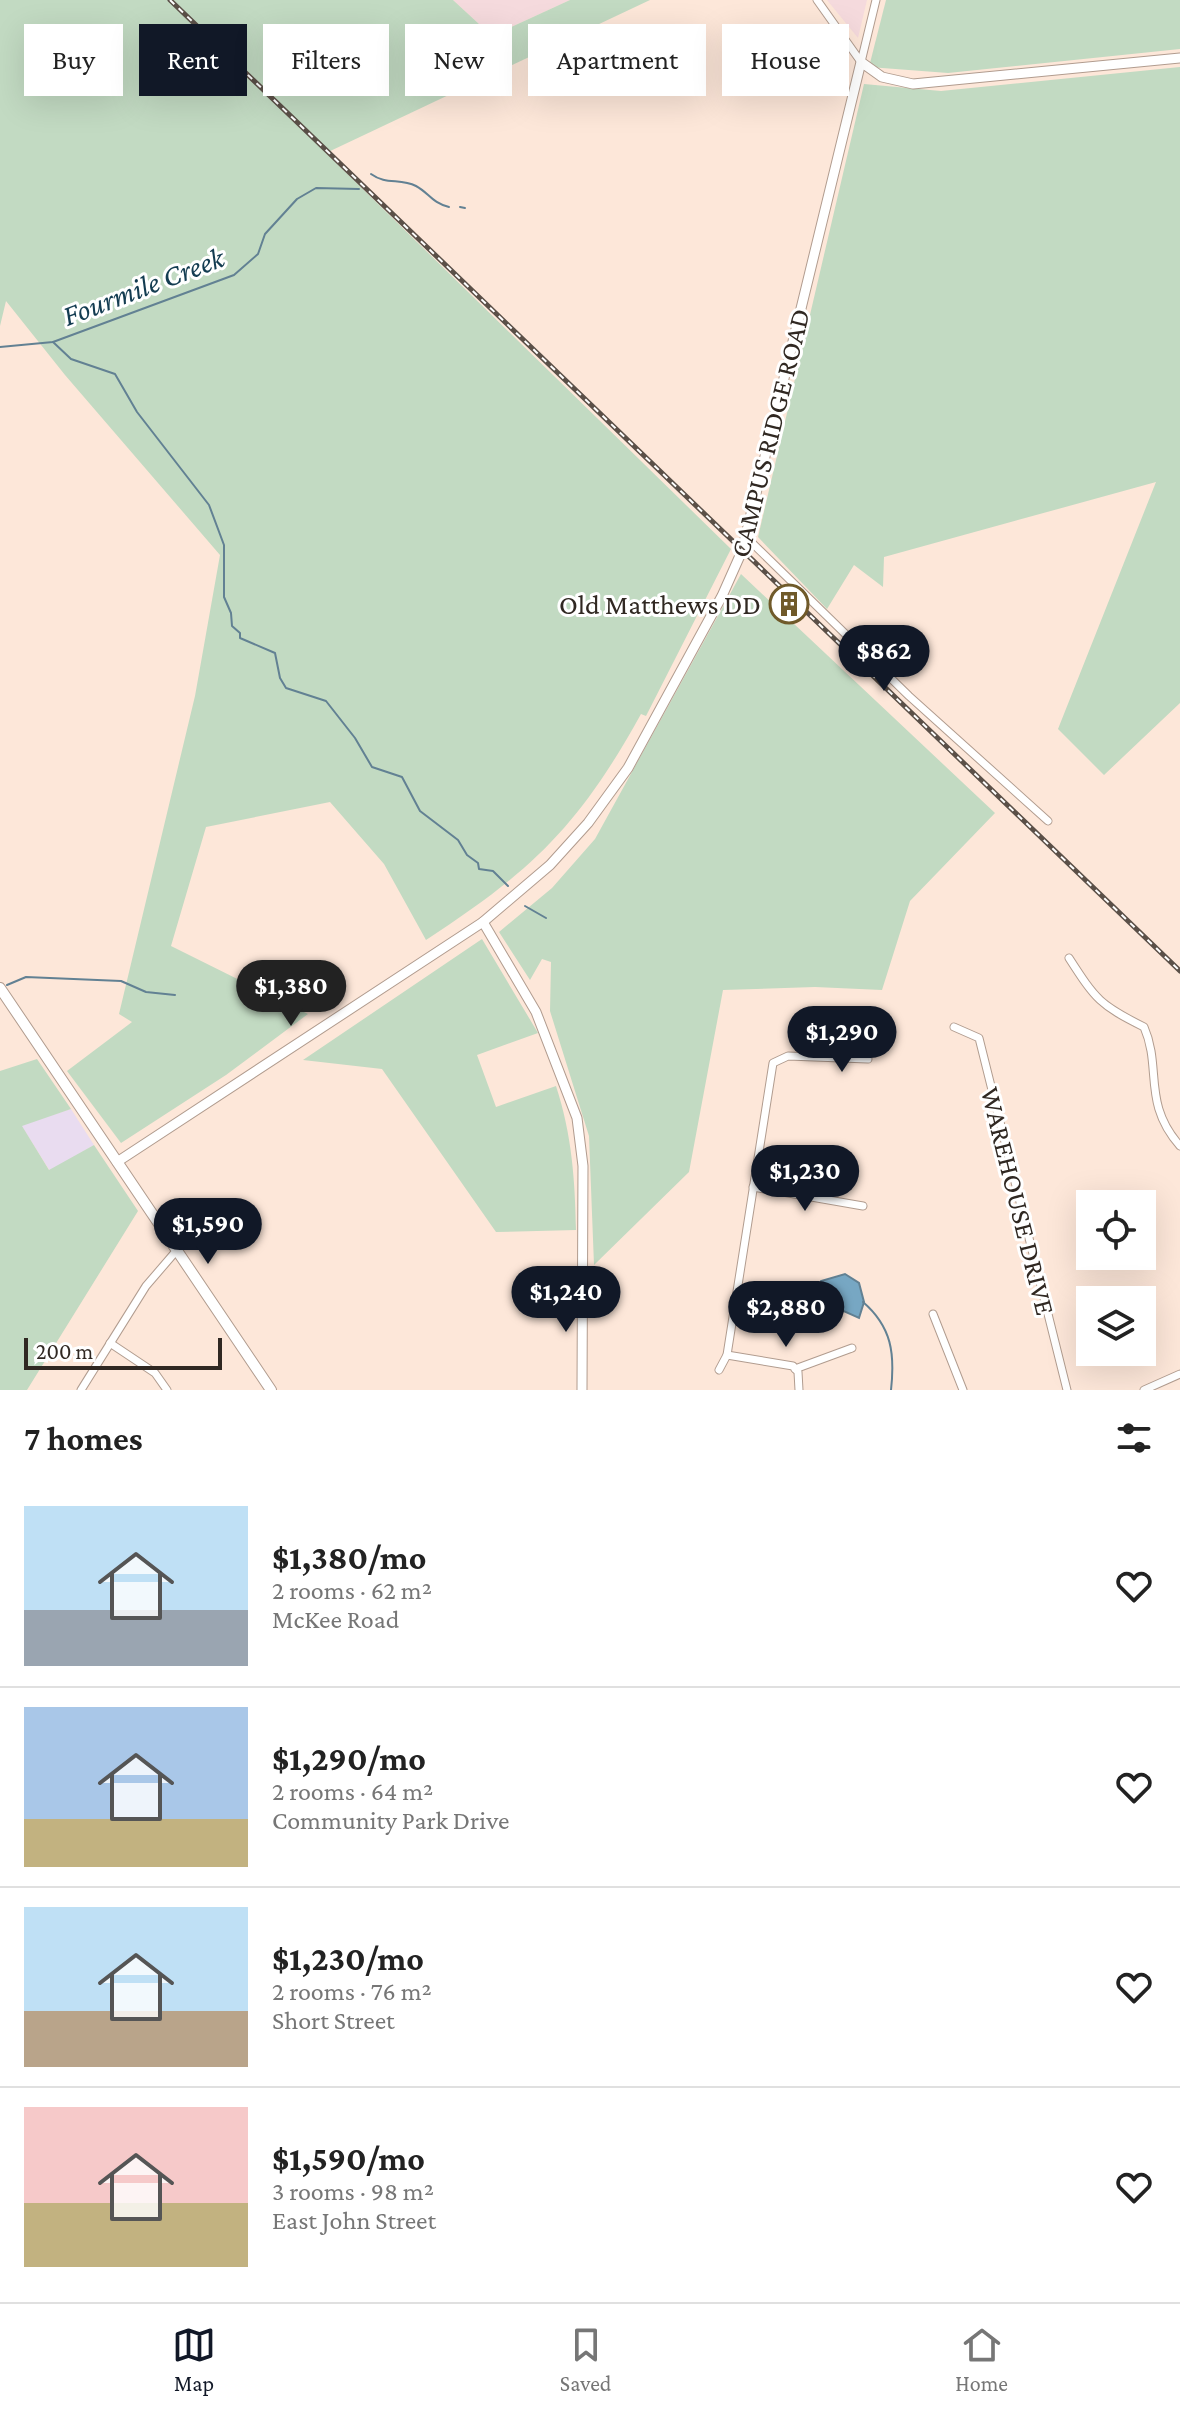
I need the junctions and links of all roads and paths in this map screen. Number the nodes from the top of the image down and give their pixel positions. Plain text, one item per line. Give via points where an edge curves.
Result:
1 (817, 0) edge
2 (876, 0) edge
3 (1180, 58) edge
4 (861, 62) junction
5 (746, 537) junction
6 (1048, 821) dead end
7 (483, 922) junction
8 (1069, 958) dead end
9 (0, 988) edge
10 (954, 1027) dead end
11 (868, 1059) dead end
12 (1180, 1146) edge
13 (117, 1162) junction
14 (753, 1187) junction
15 (863, 1206) dead end
16 (177, 1250) junction
17 (933, 1314) dead end
18 (110, 1343) junction
19 (852, 1348) dead end
20 (727, 1355) junction
21 (795, 1369) junction
22 (719, 1370) dead end
23 (1180, 1374) edge
24 (81, 1390) edge
25 (167, 1390) edge
26 (271, 1390) edge
27 (582, 1390) edge
28 (799, 1390) edge
29 (963, 1390) edge
30 (1067, 1390) edge
31 (1144, 1390) edge

1 - 4 street
2 - 4 street, CAMPUS RIDGE ROAD
3 - 4 street via 913,84 882,77
4 - 5 street, CAMPUS RIDGE ROAD
5 - 6 street via 909,696
5 - 7 street, CAMPUS RIDGE ROAD via 722,596 609,796 550,865
7 - 13 street, CAMPUS RIDGE ROAD
7 - 27 street via 536,1012 577,1118 583,1166
8 - 12 street via 1094,997 1111,1012 1144,1027 1157,1105
9 - 13 main road
10 - 30 street, WAREHOUSE DRIVE via 979,1038
11 - 14 street via 788,1056 773,1063
13 - 16 main road
14 - 15 street
14 - 20 street
16 - 18 street via 146,1286
16 - 26 main road
17 - 29 street
18 - 24 street
18 - 25 street via 155,1373
19 - 21 street
20 - 21 street
20 - 22 street
21 - 28 street
23 - 31 street

